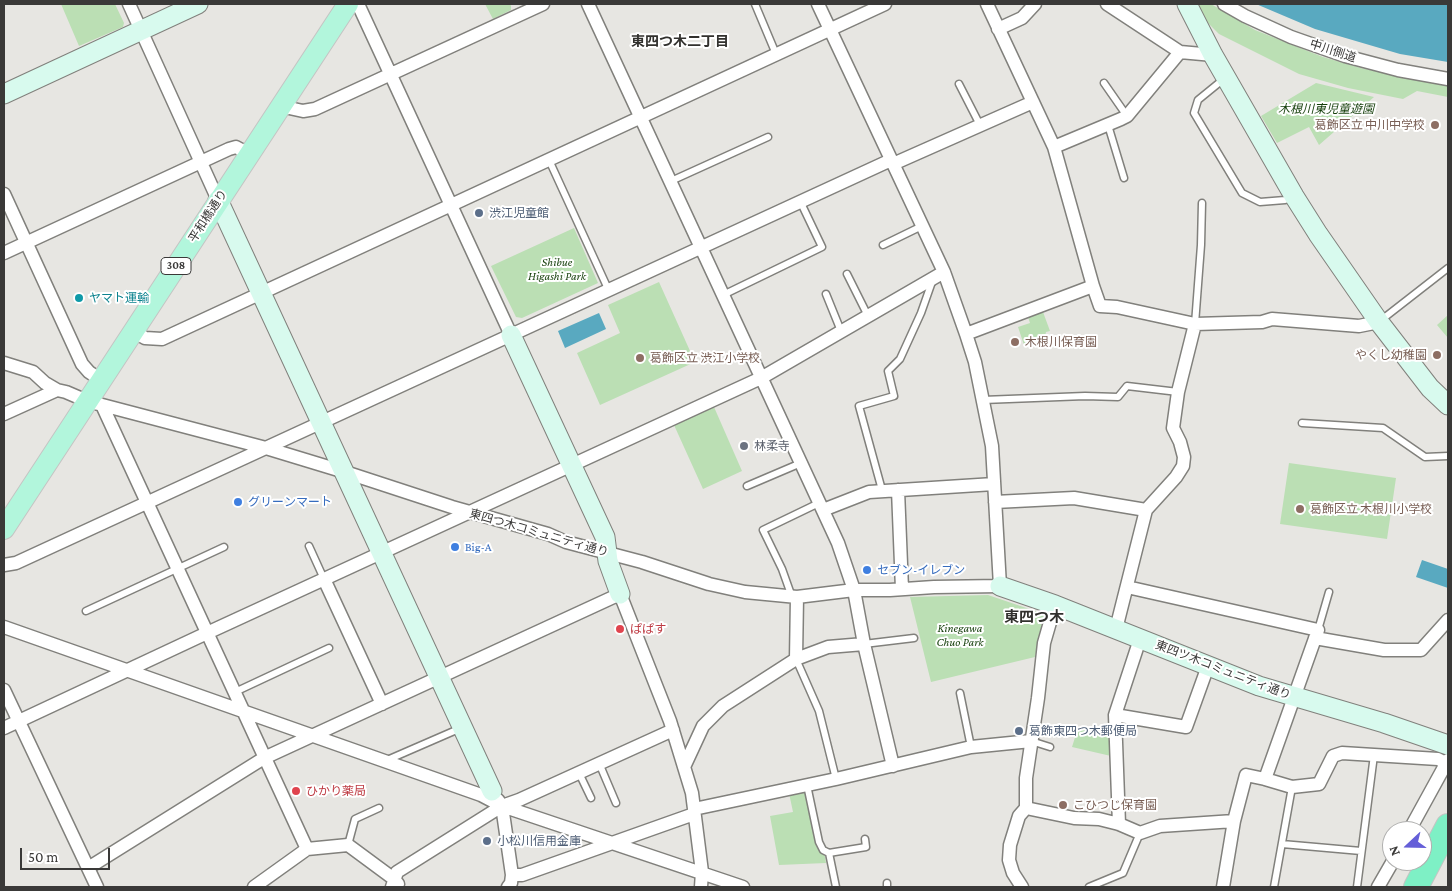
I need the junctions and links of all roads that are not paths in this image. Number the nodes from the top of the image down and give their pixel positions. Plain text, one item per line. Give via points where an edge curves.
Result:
1 (130, 4) edge
2 (198, 4) edge
3 (348, 4) edge
4 (358, 4) edge
5 (543, 4) edge
6 (588, 4) edge
7 (755, 4) edge
8 (818, 4) edge
9 (885, 4) edge
10 (987, 4) edge
11 (1035, 4) edge
12 (1107, 4) edge
13 (1187, 4) edge
14 (1224, 4) edge
15 (830, 29) junction
16 (998, 29) junction
17 (142, 30) junction
18 (1180, 52) junction
19 (776, 54) junction
20 (1214, 55) junction
21 (390, 74) junction
22 (1226, 77) junction
23 (1448, 79) edge
24 (1104, 83) dead end
25 (959, 84) dead end
26 (4, 94) edge
27 (1033, 102) junction
28 (280, 106) junction
29 (640, 116) junction
30 (1126, 116) junction
31 (980, 125) junction
32 (1108, 125) junction
33 (768, 137) dead end
34 (1054, 147) junction
35 (249, 154) junction
36 (548, 158) junction
37 (201, 161) junction
38 (892, 162) junction
39 (1124, 178) dead end
40 (670, 181) junction
41 (4, 194) edge
42 (1294, 196) junction
43 (218, 200) junction
44 (801, 203) junction
45 (451, 204) junction
46 (1202, 204) dead end
47 (922, 226) junction
48 (26, 242) junction
49 (883, 244) dead end
50 (701, 248) junction
51 (4, 253) edge
52 (1448, 268) edge
53 (944, 272) junction
54 (847, 274) dead end
55 (933, 279) junction
56 (1093, 286) junction
57 (609, 290) junction
58 (262, 293) junction
59 (723, 294) junction
60 (826, 294) dead end
61 (868, 316) junction
62 (1379, 322) junction
63 (1195, 324) junction
64 (133, 331) junction
65 (841, 331) junction
66 (966, 334) junction
67 (511, 335) junction
68 (4, 363) edge
69 (761, 378) junction
70 (101, 380) junction
71 (57, 390) junction
72 (1178, 392) junction
73 (983, 400) junction
74 (94, 403) junction
75 (1448, 405) edge
76 (4, 414) edge
77 (322, 422) junction
78 (1302, 423) dead end
79 (266, 448) junction
80 (1448, 456) edge
81 (801, 463) junction
82 (572, 465) junction
83 (345, 472) junction
84 (994, 484) junction
85 (747, 486) dead end
86 (882, 490) junction
87 (898, 490) junction
88 (995, 502) junction
89 (147, 503) junction
90 (821, 506) junction
91 (1146, 510) junction
92 (470, 512) junction
93 (4, 529) edge
94 (309, 546) dead end
95 (224, 547) dead end
96 (607, 552) junction
97 (382, 553) junction
98 (4, 565) edge
99 (177, 568) junction
100 (324, 580) junction
101 (1000, 586) junction
102 (1127, 587) junction
103 (902, 589) junction
104 (854, 590) junction
105 (1329, 592) dead end
106 (620, 594) junction
107 (795, 597) junction
108 (1055, 605) junction
109 (86, 611) dead end
110 (1448, 620) edge
111 (4, 627) edge
112 (1116, 629) junction
113 (207, 632) junction
114 (1317, 634) junction
115 (914, 638) dead end
116 (1140, 639) junction
117 (864, 644) junction
118 (329, 648) dead end
119 (796, 658) junction
120 (1208, 666) junction
121 (127, 670) junction
122 (440, 677) junction
123 (4, 690) edge
124 (235, 692) junction
125 (960, 693) dead end
126 (1294, 697) junction
127 (382, 704) junction
128 (242, 711) junction
129 (1115, 715) junction
130 (18, 721) junction
131 (463, 727) junction
132 (4, 728) edge
133 (673, 730) junction
134 (313, 735) junction
135 (1031, 741) junction
136 (971, 747) junction
137 (1050, 748) dead end
138 (1374, 755) junction
139 (1448, 756) edge
140 (264, 758) junction
141 (384, 761) junction
142 (599, 763) junction
143 (893, 766) junction
144 (684, 767) junction
145 (579, 773) junction
146 (836, 779) junction
147 (1265, 779) junction
148 (807, 785) junction
149 (1292, 787) junction
150 (497, 798) junction
151 (591, 798) dead end
152 (616, 804) dead end
153 (379, 808) dead end
154 (1026, 808) junction
155 (694, 811) junction
156 (1234, 821) junction
157 (1414, 821) edge
158 (1118, 824) junction
159 (1448, 826) edge
160 (1140, 833) junction
161 (1448, 837) edge
162 (865, 838) dead end
163 (611, 842) junction
164 (1282, 844) junction
165 (348, 845) junction
166 (307, 849) junction
167 (1361, 851) junction
168 (829, 853) junction
169 (1448, 857) edge
170 (88, 868) junction
171 (1387, 871) edge
172 (702, 872) junction
173 (520, 879) edge
174 (395, 884) edge
175 (97, 887) edge
176 (254, 887) edge
177 (508, 887) edge
178 (701, 887) edge
179 (743, 887) edge
180 (836, 887) edge
181 (1022, 887) edge
182 (1089, 887) edge
183 (1224, 887) edge
184 (1274, 887) edge
185 (1357, 887) edge
186 (1378, 887) edge
187 (1416, 887) edge
188 (1420, 887) edge
189 (1433, 887) edge

1 - 17 street
2 - 17 street
3 - 28 main road, 平和橋通り / 308
4 - 21 street
5 - 21 street
6 - 29 street
7 - 19 lane
8 - 15 street
9 - 15 street
10 - 16 street
11 - 16 street via 1022,18
12 - 18 street
13 - 20 street
14 - 23 street, 中川側道 via 1309,44 1398,70
15 - 19 street
15 - 38 street
16 - 27 street
17 - 26 street
17 - 37 street
18 - 20 street
18 - 30 street
19 - 29 street
20 - 22 street
21 - 28 street via 309,111
21 - 45 street
22 - 42 street
22 - 42 lane via 1198,100 1194,113 1242,193 1260,202
24 - 30 lane
25 - 31 lane
27 - 31 street
27 - 34 street
28 - 35 main road, 平和橋通り / 308
29 - 36 street
29 - 40 street
30 - 32 street
31 - 38 street
32 - 34 street
32 - 39 lane
33 - 40 lane
34 - 56 street
35 - 37 street via 236,148 229,149
35 - 43 main road, 平和橋通り / 308
36 - 45 street
36 - 57 lane
37 - 43 street
37 - 48 street
38 - 44 street
38 - 47 street
40 - 50 street
41 - 48 street
42 - 62 street
43 - 58 street
43 - 64 main road, 平和橋通り / 308
44 - 50 street
44 - 59 lane via 822,247
45 - 58 street
45 - 67 street
46 - 63 lane
47 - 49 lane
47 - 53 street
48 - 51 street
48 - 70 street via 82,364
50 - 57 street
50 - 59 street
52 - 62 lane
53 - 55 street
53 - 66 street
54 - 61 lane
55 - 61 street
55 - 86 lane via 900,359 888,371 894,396 858,406
56 - 63 street via 1100,306
56 - 66 street
57 - 67 street
58 - 64 street via 162,339 145,338
58 - 77 street
59 - 69 street
60 - 65 lane
61 - 65 street
62 - 63 street via 1358,326 1272,318 1262,322
62 - 75 street via 1430,388
63 - 72 street
64 - 70 main road, 平和橋通り / 308
65 - 69 street
66 - 73 street
67 - 77 street
67 - 82 street
68 - 71 street, 東四つ木コミュニティ通り via 33,372
69 - 81 street
69 - 82 street
70 - 74 main road, 平和橋通り / 308
71 - 74 street, 東四つ木コミュニティ通り
71 - 76 street
72 - 73 lane via 1127,386 1118,397
72 - 91 street via 1173,428 1184,457 1183,466
73 - 84 street via 992,446
74 - 79 street, 東四つ木コミュニティ通り
74 - 89 street
74 - 93 main road, 平和橋通り / 308
77 - 79 street
77 - 83 street
78 - 80 lane via 1383,428 1425,457
79 - 83 street, 東四つ木コミュニティ通り
79 - 89 street
81 - 85 lane
81 - 90 street
82 - 92 street
82 - 96 street via 605,537
83 - 92 street, 東四つ木コミュニティ通り
83 - 97 street
84 - 87 street
84 - 88 street
86 - 87 street
86 - 90 street
87 - 103 street
88 - 91 street via 1074,498
88 - 101 street
89 - 98 street via 16,563
89 - 99 street
90 - 104 street
90 - 107 lane via 763,530
91 - 102 street
92 - 96 street, 東四つ木コミュニティ通り
92 - 97 street
94 - 100 lane
95 - 99 lane
96 - 106 street
96 - 107 street, 東四つ木コミュニティ通り via 709,584 745,592
97 - 100 street
97 - 122 street
99 - 109 lane
99 - 113 street
100 - 113 street
100 - 127 street
101 - 103 street, 東四つ木コミュニティ通り
101 - 108 street, 東四ツ木コミュニティ通り
102 - 112 street
102 - 114 street
103 - 104 street, 東四つ木コミュニティ通り
104 - 107 street, 東四つ木コミュニティ通り
104 - 117 street
105 - 114 lane
106 - 122 street
106 - 133 street
107 - 119 street
108 - 112 street, 東四ツ木コミュニティ通り
108 - 135 street via 1044,643
110 - 114 street via 1421,650 1384,650
111 - 121 street
112 - 116 street, 東四ツ木コミュニティ通り
113 - 121 street
113 - 124 street
114 - 126 street
115 - 117 lane
116 - 120 street, 東四ツ木コミュニティ通り
116 - 129 street
117 - 119 street via 828,647
117 - 143 street
118 - 124 lane
119 - 144 street via 723,706 703,726
119 - 146 lane via 819,712
120 - 126 street, 東四ツ木コミュニティ通り
120 - 129 street via 1186,727
121 - 128 street
121 - 130 street
122 - 127 street
122 - 131 street
123 - 130 street
124 - 128 street
125 - 136 lane
126 - 139 street, 東四ツ木コミュニティ通り via 1384,723
126 - 147 street
127 - 134 street
128 - 134 street
128 - 140 street
129 - 158 street
130 - 132 street
130 - 170 street
131 - 141 lane
131 - 150 street
133 - 142 street
133 - 144 street
134 - 140 street
134 - 141 street
135 - 136 street
135 - 137 lane
135 - 154 street
136 - 143 street
138 - 139 street via 1438,759
138 - 149 street via 1342,753 1334,756 1319,784
138 - 167 lane
139 - 157 street
140 - 166 street
140 - 170 street
141 - 150 street via 482,796
142 - 145 street
142 - 152 lane
143 - 146 street
144 - 155 street
145 - 150 street
145 - 151 lane
146 - 148 street
147 - 149 street
147 - 156 street via 1246,776
148 - 155 street
148 - 168 lane via 819,842
149 - 164 lane
150 - 163 street
150 - 173 street
150 - 174 street via 397,872
153 - 165 lane via 355,819
154 - 158 street
154 - 181 street via 1013,838 1010,860 1013,873
155 - 163 street
155 - 172 street
156 - 160 street via 1160,826
156 - 183 street
158 - 160 street
159 - 187 highway
160 - 182 lane via 1123,873
161 - 188 street
162 - 168 lane via 866,847
163 - 172 street
163 - 173 street
164 - 167 lane
164 - 184 lane
165 - 166 street
165 - 174 street
166 - 176 street
167 - 185 lane
168 - 180 lane
169 - 189 highway
170 - 175 street
171 - 186 street
172 - 178 street
172 - 179 street
173 - 177 street

